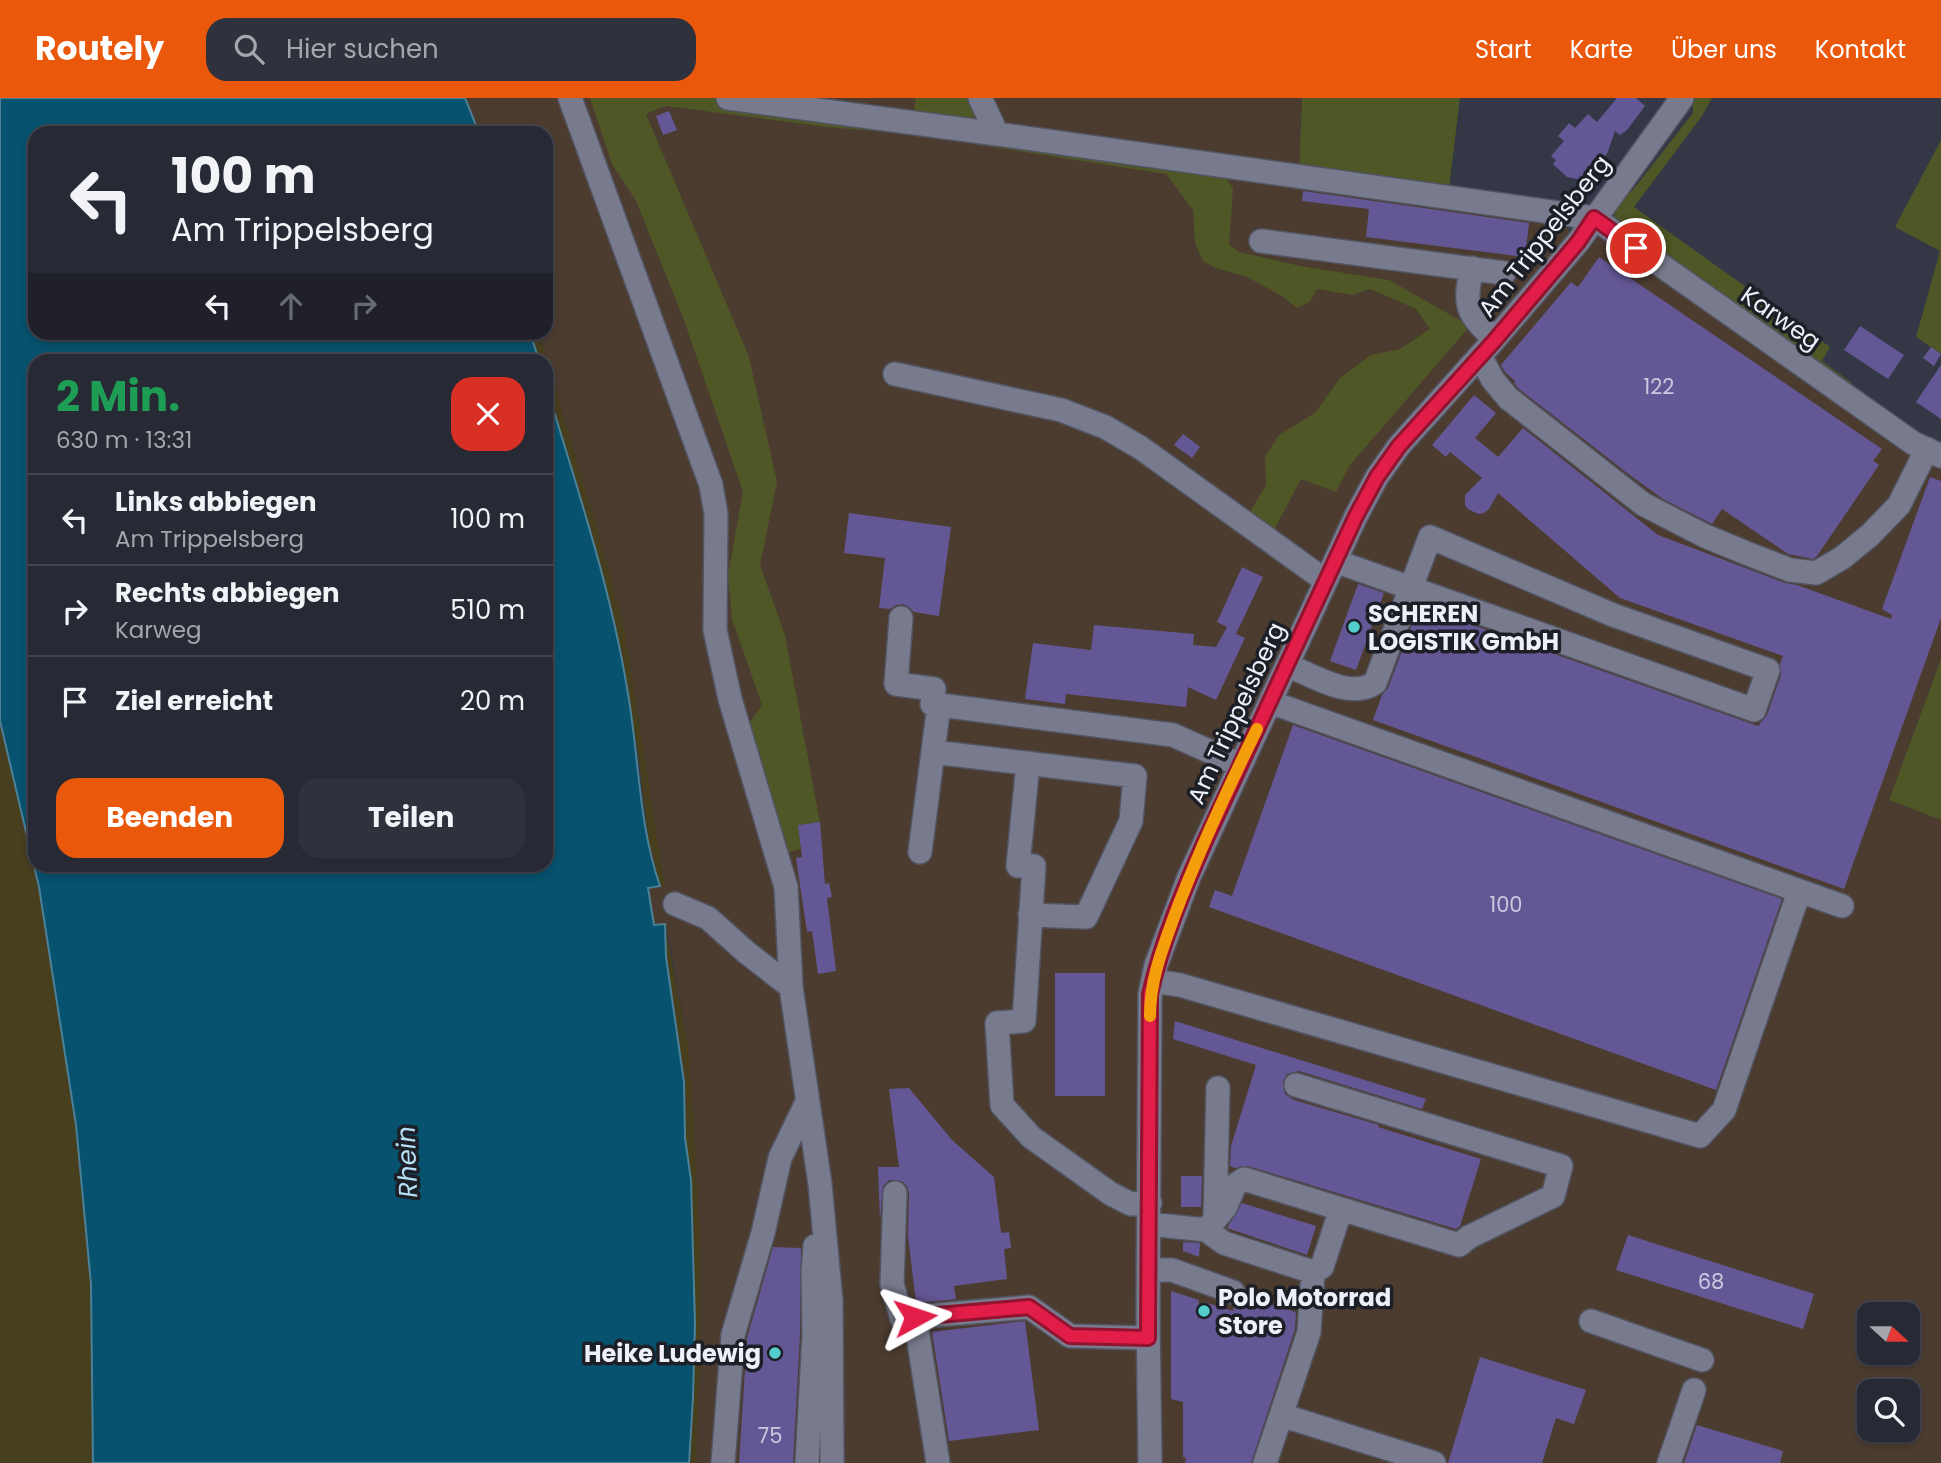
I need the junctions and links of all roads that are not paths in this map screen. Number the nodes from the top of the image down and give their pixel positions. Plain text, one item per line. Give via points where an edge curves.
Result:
1 (570, 98) edge
2 (727, 98) edge
3 (980, 98) edge
4 (1682, 98) edge
5 (997, 134) junction
6 (1594, 218) junction
7 (1261, 241) dead end
8 (1472, 268) junction
9 (1504, 273) dead end
10 (1488, 348) junction
11 (895, 374) dead end
12 (1934, 453) edge
13 (1331, 571) junction
14 (1411, 588) junction
15 (901, 618) dead end
16 (1287, 664) junction
17 (1270, 702) junction
18 (939, 705) junction
19 (933, 751) junction
20 (1028, 763) junction
21 (1240, 765) junction
22 (920, 852) dead end
23 (1799, 892) junction
24 (675, 904) dead end
25 (1842, 906) dead end
26 (1030, 915) junction
27 (1153, 981) junction
28 (790, 987) junction
29 (1296, 1085) dead end
30 (1218, 1088) dead end
31 (807, 1102) junction
32 (820, 1184) junction
33 (895, 1193) dead end
34 (1341, 1209) junction
35 (1149, 1214) junction
36 (1210, 1225) junction
37 (1149, 1270) junction
38 (1313, 1272) junction
39 (1233, 1292) dead end
40 (915, 1317) junction
41 (1591, 1321) dead end
42 (1148, 1338) junction
43 (1702, 1360) dead end
44 (1694, 1390) dead end
45 (1281, 1415) junction
46 (723, 1463) edge
47 (807, 1463) edge
48 (832, 1463) edge
49 (938, 1463) edge
50 (1150, 1463) edge
51 (1266, 1463) edge
52 (1434, 1463) edge
53 (1668, 1463) edge

1 - 28 street via 711,485 716,514 715,630 730,699 786,887
2 - 5 street
3 - 5 street
4 - 6 street, Am Trippelsberg
5 - 6 street
6 - 10 street, Am Trippelsberg
6 - 12 street, Karweg via 1913,443
7 - 8 street
8 - 9 street
8 - 10 street via 1467,290 1471,314
10 - 12 street via 1493,380 1508,398 1643,504 1705,536 1790,570 1816,573 1842,558 1899,505
10 - 13 street, Am Trippelsberg via 1384,467
11 - 13 street via 1061,410 1105,427
13 - 14 street
13 - 16 street, Am Trippelsberg
14 - 14 street via 1754,710 1768,670 1613,615 1430,537
14 - 16 street via 1371,685 1353,690
15 - 18 street via 896,684 934,690 932,704
16 - 17 street, Am Trippelsberg
17 - 21 street, Am Trippelsberg
17 - 23 street
18 - 19 street
18 - 21 street via 1173,735
19 - 20 street
19 - 22 street
20 - 26 street via 1018,866 1034,866
20 - 26 street via 1135,776 1131,821 1086,917
21 - 27 street, Am Trippelsberg via 1189,877
23 - 25 street
23 - 27 street via 1724,1110 1700,1136 1180,985
24 - 28 street via 708,918
26 - 35 street via 1024,1021 997,1023 1002,1105 1031,1137 1111,1194
27 - 35 street, Am Trippelsberg
28 - 31 street
29 - 34 street via 1561,1166 1553,1196 1459,1245
30 - 36 street
31 - 32 street
31 - 46 street via 780,1158 733,1335
32 - 47 street
32 - 48 street via 831,1301
33 - 40 street via 892,1284 902,1319
34 - 36 street via 1244,1179 1234,1185 1225,1208
34 - 38 street via 1322,1267
35 - 36 street
35 - 37 street, Am Trippelsberg
36 - 38 street via 1224,1243
37 - 39 street via 1172,1270
37 - 42 street, Am Trippelsberg
38 - 45 street via 1309,1332
40 - 42 street via 1029,1307 1070,1336
40 - 49 street
41 - 43 street
42 - 50 street, Am Trippelsberg
44 - 53 street
45 - 51 street
45 - 52 street

